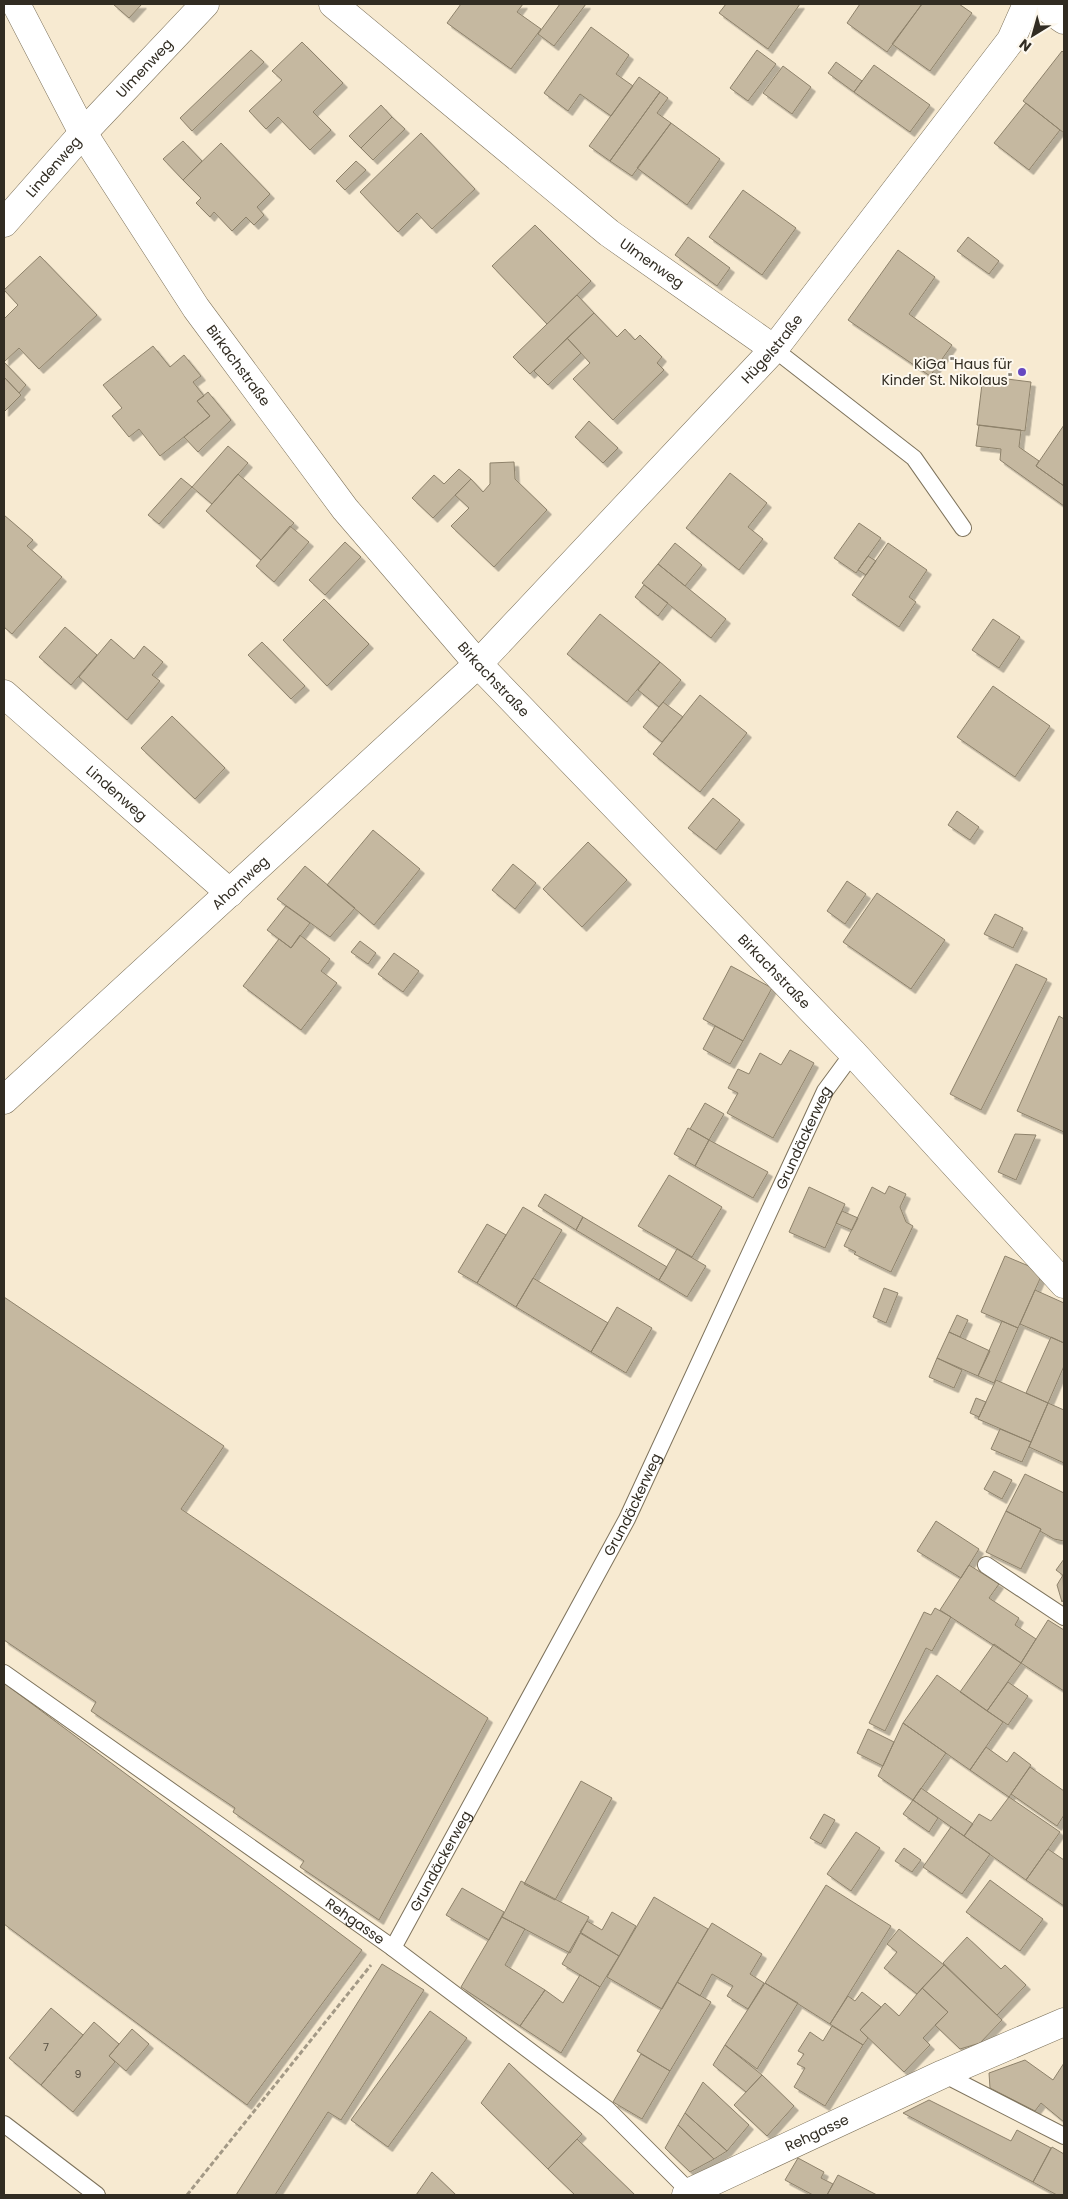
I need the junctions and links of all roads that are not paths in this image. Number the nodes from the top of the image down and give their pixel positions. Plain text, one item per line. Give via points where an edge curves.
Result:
1 (16, 4) edge
2 (205, 4) edge
3 (333, 4) edge
4 (1027, 4) edge
5 (1041, 4) edge
6 (1064, 20) edge
7 (83, 133) junction
8 (4, 223) edge
9 (774, 349) junction
10 (963, 528) dead end
11 (478, 664) junction
12 (4, 694) edge
13 (230, 893) junction
14 (853, 1052) junction
15 (4, 1100) edge
16 (1064, 1284) edge
17 (986, 1565) dead end
18 (1064, 1617) edge
19 (4, 1673) edge
20 (393, 1948) junction
21 (1064, 2022) edge
22 (943, 2074) junction
23 (4, 2124) edge
24 (1064, 2136) edge
25 (688, 2193) edge
26 (97, 2195) edge

1 - 7 street, Birkachstraße
2 - 7 street, Ulmenweg
3 - 9 street, Ulmenweg via 609,233
4 - 9 street, Hügelstraße via 1011,40
5 - 6 street
7 - 8 street, Lindenweg
7 - 11 street, Birkachstraße via 196,308 339,501
9 - 10 lane, Ulmenweg via 914,458
9 - 11 street, Hügelstraße
11 - 13 street, Ahornweg
11 - 14 street, Birkachstraße
12 - 13 street, Lindenweg
13 - 15 street, Ahornweg
14 - 16 street, Birkachstraße
14 - 20 lane, Grundäckerweg via 825,1091 627,1519
17 - 18 lane
19 - 20 lane, Rehgasse
20 - 25 lane, Rehgasse via 607,2109
21 - 22 street, Rehgasse
22 - 24 lane
22 - 25 street, Rehgasse
23 - 26 lane

